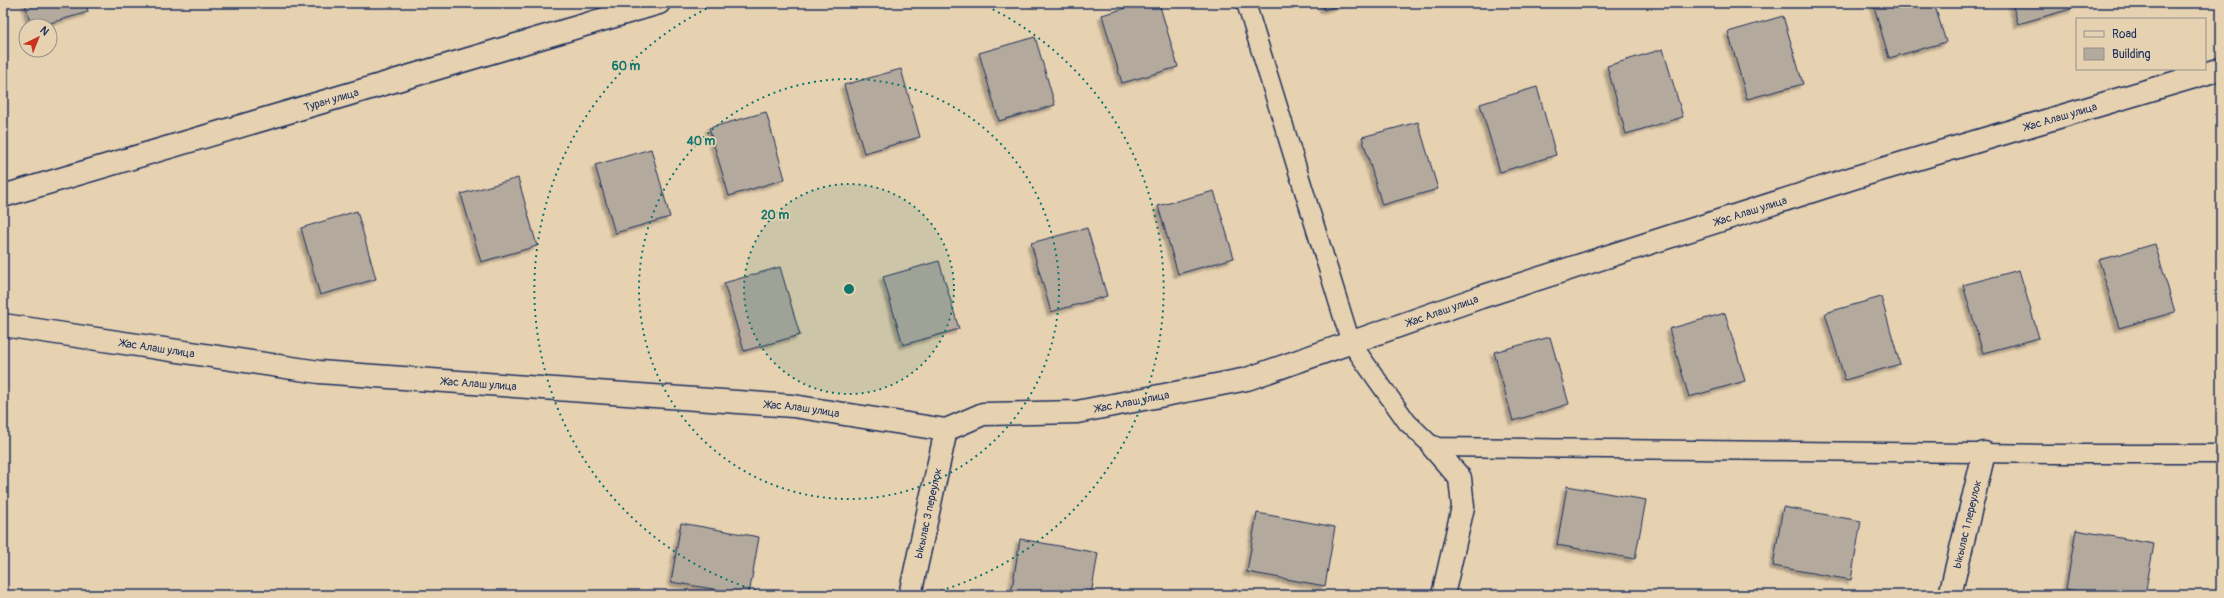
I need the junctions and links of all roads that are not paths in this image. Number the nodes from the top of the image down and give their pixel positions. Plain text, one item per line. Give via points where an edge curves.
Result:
1 (660, 3) edge
2 (1246, 3) edge
3 (2221, 69) edge
4 (3, 196) edge
5 (3, 325) edge
6 (1351, 343) junction
7 (946, 430) junction
8 (1433, 447) junction
9 (1984, 453) junction
10 (2221, 454) edge
11 (910, 595) edge
12 (1443, 595) edge
13 (1950, 595) edge

1 - 4 street, Туран улица
2 - 6 lane
3 - 6 street, Жас Алаш улица via 1848,180 1481,297
5 - 7 street, Жас Алаш улица via 319,372 793,406
6 - 7 street, Жас Алаш улица via 1247,379 1077,412 983,414
6 - 8 lane via 1407,422
7 - 11 street, Ыкылас 3 переулок
8 - 9 lane
8 - 12 street via 1460,478 1463,507
9 - 10 lane
9 - 13 street, Ыкылас 1 переулок

